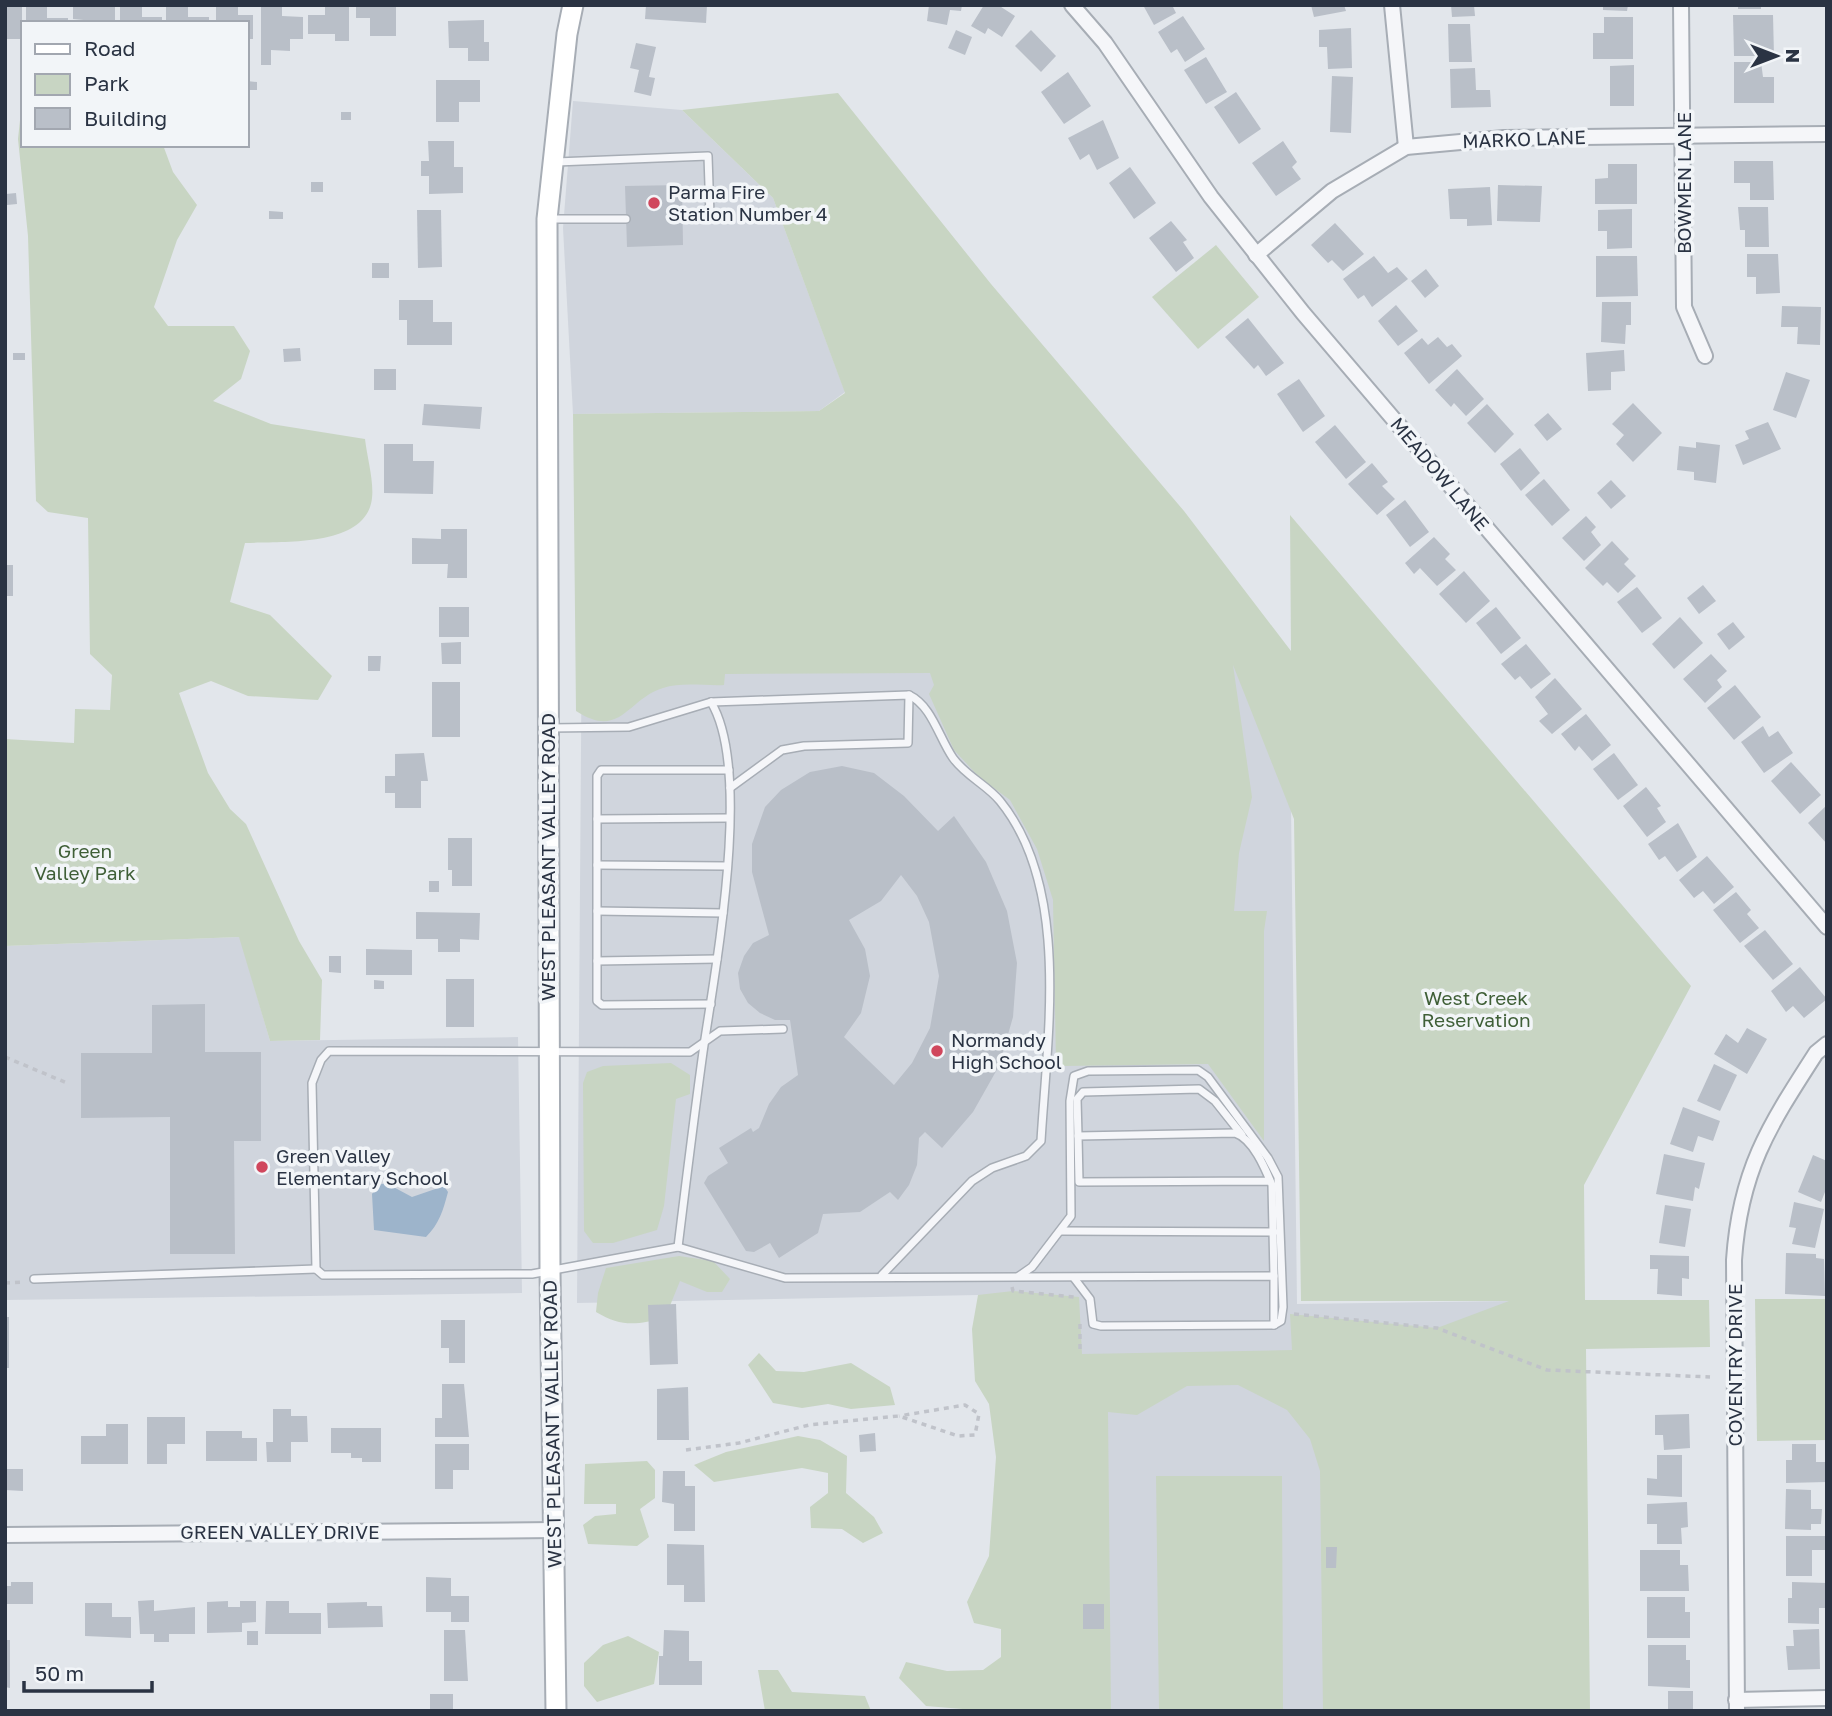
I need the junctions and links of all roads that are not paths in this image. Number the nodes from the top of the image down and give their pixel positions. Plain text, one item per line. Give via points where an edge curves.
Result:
1 (573, 5) edge
2 (1072, 5) edge
3 (1392, 5) edge
4 (1681, 5) edge
5 (1827, 134) edge
6 (1684, 135) junction
7 (1406, 147) junction
8 (552, 162) junction
9 (710, 215) dead end
10 (547, 219) junction
11 (626, 219) dead end
12 (1256, 255) junction
13 (1704, 356) dead end
14 (909, 695) junction
15 (711, 702) junction
16 (548, 728) junction
17 (729, 770) junction
18 (730, 789) junction
19 (729, 818) junction
20 (597, 819) junction
21 (597, 865) junction
22 (726, 866) junction
23 (597, 911) junction
24 (723, 913) junction
25 (1827, 927) edge
26 (718, 959) junction
27 (597, 961) junction
28 (711, 1004) junction
29 (783, 1029) dead end
30 (705, 1042) junction
31 (1827, 1044) edge
32 (548, 1050) junction
33 (1242, 1135) junction
34 (1078, 1136) junction
35 (1270, 1181) junction
36 (1061, 1231) junction
37 (1274, 1232) junction
38 (678, 1247) junction
39 (316, 1269) junction
40 (550, 1272) junction
41 (882, 1275) junction
42 (1018, 1276) junction
43 (1274, 1276) junction
44 (1074, 1278) junction
45 (34, 1279) road end
46 (1274, 1325) junction
47 (554, 1530) junction
48 (5, 1535) edge
49 (1827, 1698) edge
50 (1736, 1705) edge
51 (556, 1711) edge

1 - 8 main road, WEST PLEASANT VALLEY ROAD
2 - 12 street, MEADOW LANE via 1105,43
3 - 7 street
4 - 6 street, BOWMEN LANE
5 - 6 street, MARKO LANE
6 - 7 street, MARKO LANE via 1504,138
6 - 13 street, BOWMEN LANE via 1684,307
7 - 12 street, MARKO LANE via 1332,191
8 - 9 lane via 708,156
8 - 10 main road, WEST PLEASANT VALLEY ROAD
10 - 11 lane
10 - 16 main road, WEST PLEASANT VALLEY ROAD
12 - 25 street, MEADOW LANE
14 - 15 lane
14 - 18 lane via 908,743 782,750
14 - 41 lane via 922,701 954,759 999,800 1024,842 1037,880 1048,944 1049,1031 1041,1141 1026,1156 972,1181
15 - 16 lane via 629,727
15 - 17 lane via 725,729
16 - 32 main road, WEST PLEASANT VALLEY ROAD
17 - 18 lane
17 - 20 lane via 600,771
18 - 19 lane
19 - 20 lane
19 - 22 lane
20 - 21 lane
21 - 22 lane
21 - 23 lane
22 - 24 lane
23 - 24 lane
23 - 27 lane
24 - 26 lane
26 - 27 lane
26 - 28 lane
27 - 28 lane via 597,1001 603,1005
28 - 30 lane
29 - 30 lane via 720,1031
30 - 32 lane via 690,1052
30 - 38 lane
31 - 50 street, COVENTRY DRIVE via 1816,1053 1755,1156 1737,1218
32 - 39 lane via 329,1051 312,1083
32 - 40 main road, WEST PLEASANT VALLEY ROAD
33 - 34 lane
33 - 34 lane via 1199,1089 1083,1092 1077,1099
33 - 35 lane
34 - 35 lane via 1079,1182
35 - 37 lane
36 - 37 lane
36 - 42 lane via 1032,1267
36 - 46 lane via 1071,1216 1074,1076 1088,1070 1198,1070 1268,1157 1278,1177 1282,1312 1281,1321
37 - 43 lane
38 - 40 lane
38 - 41 lane via 785,1278
39 - 40 lane via 323,1275
39 - 45 lane
40 - 47 main road, WEST PLEASANT VALLEY ROAD
41 - 42 lane
42 - 44 lane
43 - 44 lane
43 - 46 lane
44 - 46 lane via 1090,1299 1093,1324 1101,1326
47 - 48 street, GREEN VALLEY DRIVE
47 - 51 main road, WEST PLEASANT VALLEY ROAD
49 - 50 street

